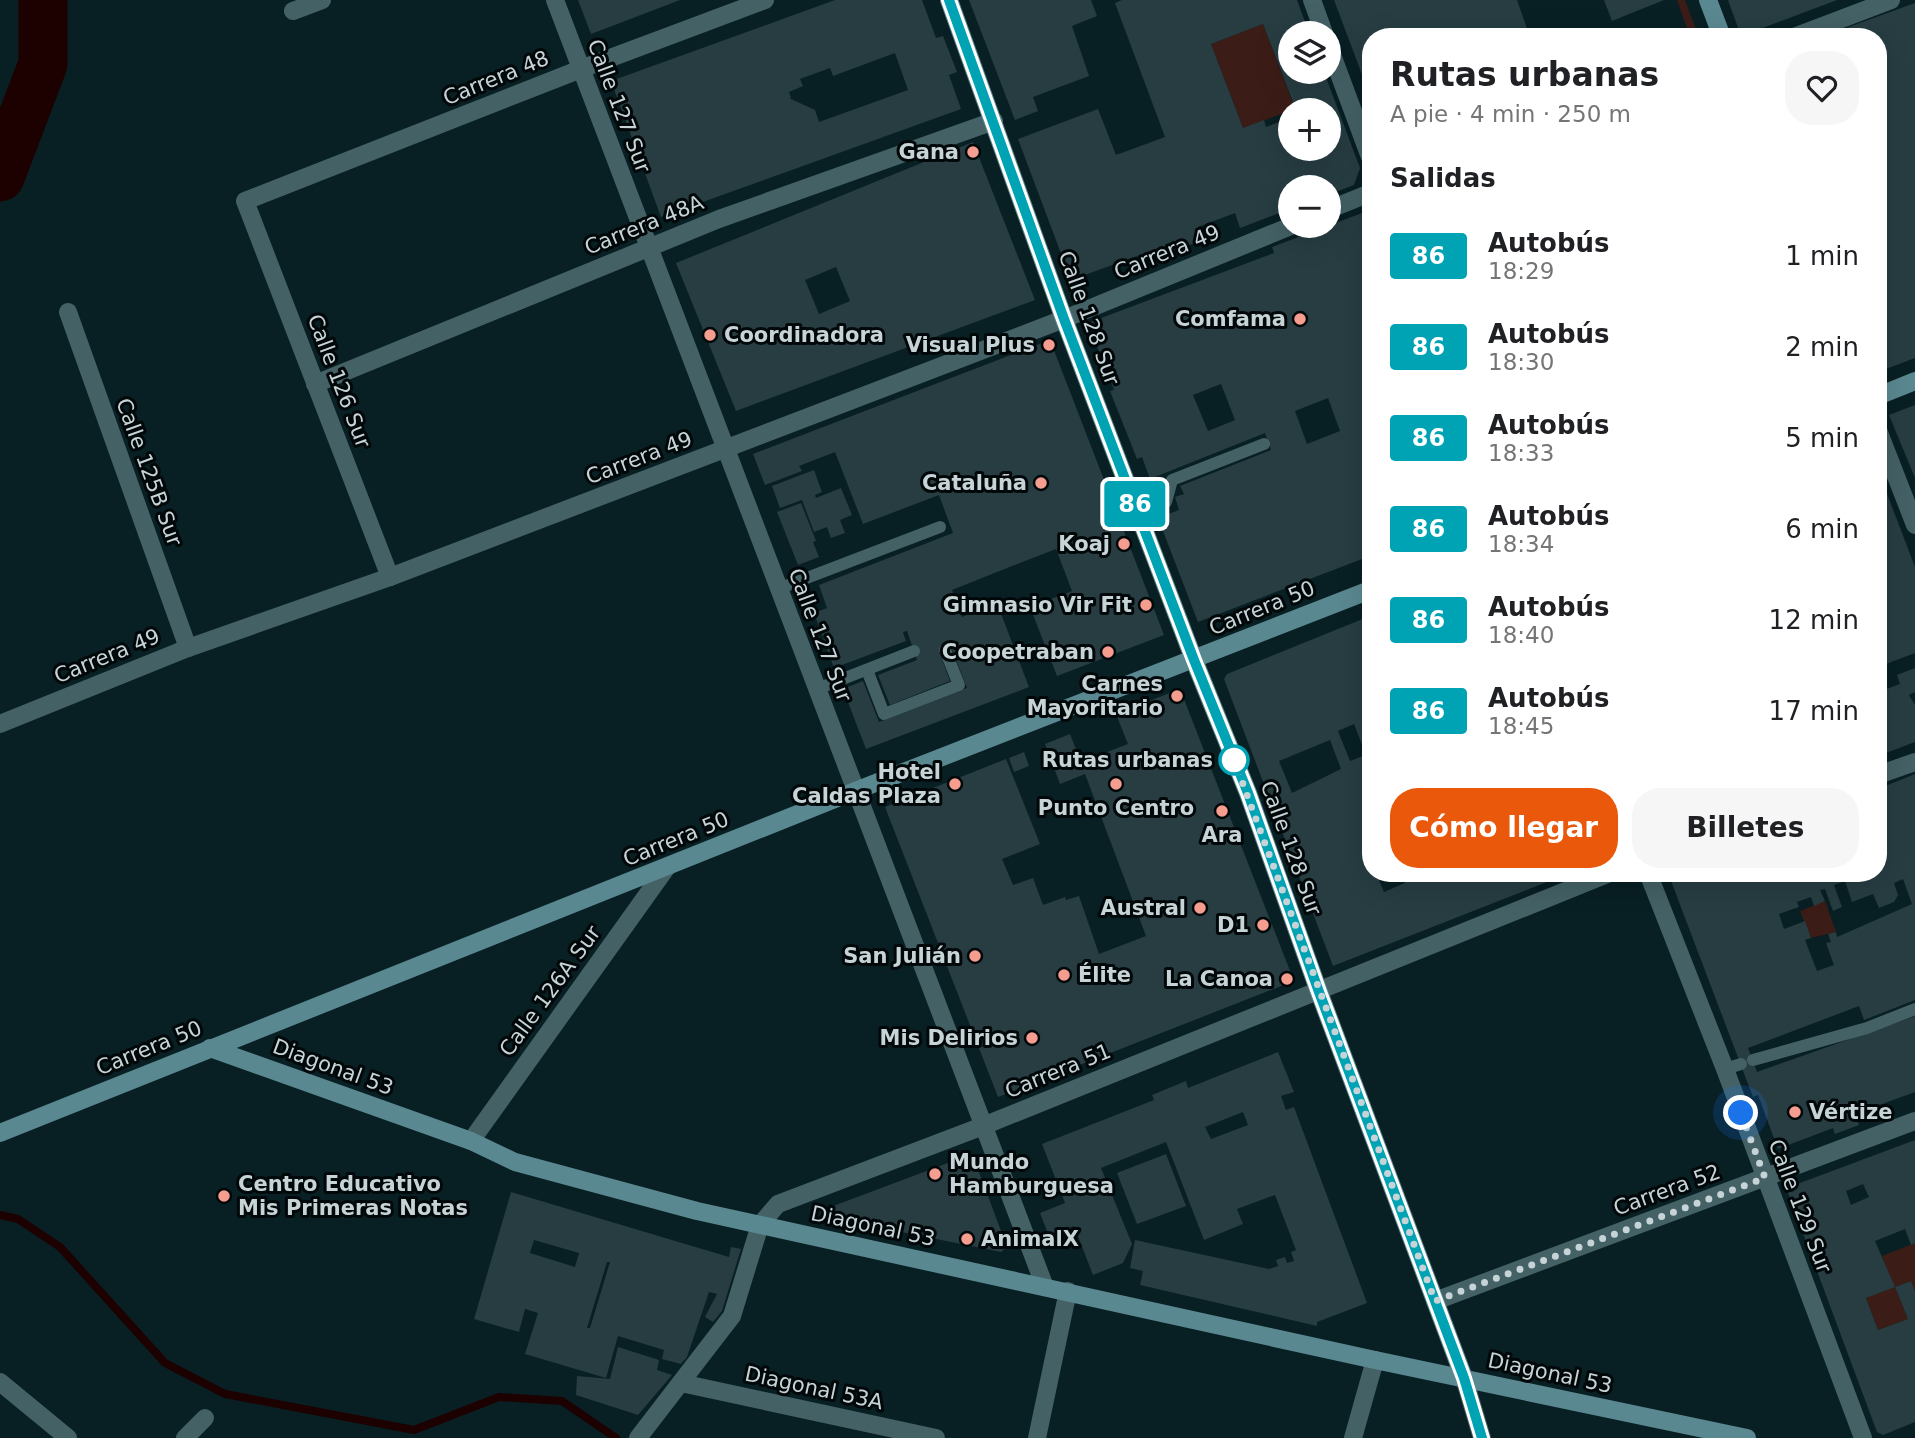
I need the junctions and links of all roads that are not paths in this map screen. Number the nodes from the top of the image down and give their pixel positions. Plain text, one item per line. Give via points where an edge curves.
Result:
1 (322, 0) edge
2 (555, 0) edge
3 (949, 0) edge
4 (1312, 0) edge
5 (1708, 0) edge
6 (1891, 0) edge
7 (755, 2) edge
8 (293, 11) dead end
9 (1320, 21) edge
10 (1719, 28) edge
11 (1818, 28) edge
12 (581, 69) junction
13 (1341, 79) edge
14 (994, 121) junction
15 (1362, 135) edge
16 (1362, 196) edge
17 (245, 201) joint
18 (1341, 205) edge
19 (1278, 231) edge
20 (648, 248) junction
21 (68, 312) dead end
22 (1064, 319) junction
23 (1915, 382) edge
24 (315, 384) junction
25 (1887, 393) edge
26 (1264, 444) dead end
27 (724, 450) junction
28 (1887, 453) edge
29 (1138, 514) junction
30 (1915, 525) edge
31 (940, 527) dead end
32 (390, 577) junction
33 (778, 589) junction
34 (1362, 593) edge
35 (187, 648) junction
36 (945, 650) dead end
37 (914, 651) dead end
38 (1194, 660) junction
39 (867, 670) junction
40 (817, 689) junction
41 (0, 724) edge
42 (1915, 762) edge
43 (1887, 772) edge
44 (855, 791) junction
45 (667, 867) junction
46 (1588, 882) edge
47 (1652, 882) edge
48 (1319, 992) junction
49 (1915, 1009) edge
50 (210, 1048) junction
51 (1739, 1064) junction
52 (1915, 1121) edge
53 (983, 1125) junction
54 (0, 1133) edge
55 (471, 1141) junction
56 (1765, 1178) junction
57 (760, 1225) junction
58 (1045, 1286) junction
59 (1068, 1291) junction
60 (1435, 1301) junction
61 (1375, 1360) junction
62 (1464, 1378) junction
63 (0, 1382) edge
64 (681, 1383) junction
65 (205, 1418) dead end
66 (640, 1436) edge
67 (68, 1438) edge
68 (185, 1438) edge
69 (936, 1438) edge
70 (1037, 1438) edge
71 (1353, 1438) edge
72 (1482, 1438) edge
73 (1747, 1438) edge
74 (1863, 1438) edge

1 - 8 street
2 - 12 street, Calle 127 Sur
3 - 14 street, Calle 128 Sur
4 - 9 street
5 - 10 street
6 - 11 street
7 - 12 street, Carrera 48
12 - 17 street, Carrera 48
12 - 20 street, Calle 127 Sur
13 - 15 street
14 - 20 street, Carrera 48A
14 - 22 street, Calle 128 Sur
16 - 18 street
17 - 24 street, Calle 126 Sur
19 - 22 street, Carrera 49
20 - 24 street, Carrera 48A
20 - 27 street, Calle 127 Sur
21 - 35 street, Calle 125B Sur
22 - 27 street, Carrera 49
22 - 29 street, Calle 128 Sur
23 - 25 street
24 - 32 street, Calle 126 Sur
26 - 29 lane via 1172,480 1166,502
27 - 32 street, Carrera 49
27 - 33 street, Calle 127 Sur
28 - 30 street
29 - 38 street, Calle 128 Sur
31 - 33 lane
32 - 35 street, Carrera 49
33 - 40 street, Calle 127 Sur
34 - 38 street, Carrera 50
35 - 41 street, Carrera 49
36 - 39 lane via 959,685 884,714
37 - 39 lane
38 - 44 street, Carrera 50
38 - 48 street, Calle 128 Sur via 1248,793
39 - 40 lane
40 - 44 street, Calle 127 Sur
42 - 43 street
44 - 45 street, Carrera 50
44 - 53 street, Calle 127 Sur
45 - 50 street, Carrera 50
45 - 55 street, Calle 126A Sur
46 - 48 street, Carrera 51
47 - 51 street, Calle 129 Sur
48 - 53 street, Carrera 51
48 - 60 street, Calle 128 Sur
49 - 51 lane via 1867,1028
50 - 54 street, Carrera 50
50 - 55 street, Diagonal 53
51 - 56 street, Calle 129 Sur
52 - 56 street, Carrera 52
53 - 57 street, Carrera 51 via 778,1204
53 - 58 street, Calle 127 Sur
55 - 57 street, Diagonal 53 via 514,1162
56 - 60 street, Carrera 52
56 - 74 street, Calle 129 Sur
57 - 58 street, Diagonal 53
57 - 64 street, Carrera 51 via 732,1316
58 - 59 street, Diagonal 53
59 - 61 street, Diagonal 53
59 - 70 street
60 - 62 street, Calle 128 Sur
61 - 62 street, Diagonal 53
61 - 71 street
62 - 72 street, Calle 128 Sur
62 - 73 street, Diagonal 53
63 - 67 street
64 - 66 street, Carrera 51
64 - 69 street, Diagonal 53A
65 - 68 street

